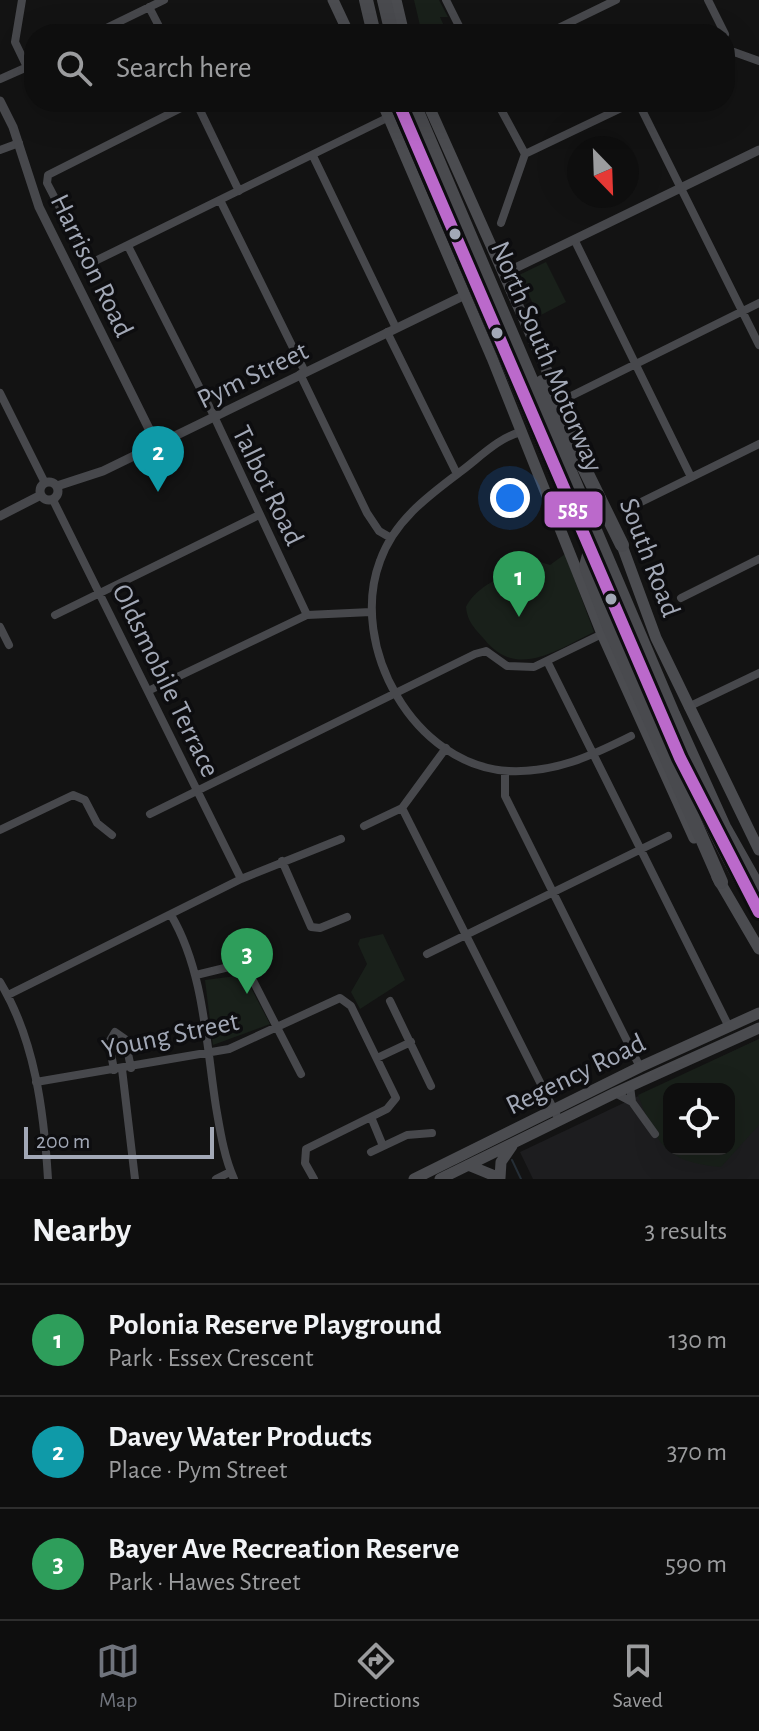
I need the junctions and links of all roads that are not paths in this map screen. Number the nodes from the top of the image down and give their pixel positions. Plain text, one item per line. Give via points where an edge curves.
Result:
1 (22, 0) edge
2 (164, 0) edge
3 (333, 0) edge
4 (366, 0) edge
5 (384, 0) edge
6 (396, 0) edge
7 (446, 0) edge
8 (616, 0) edge
9 (708, 0) edge
10 (149, 7) junction
11 (114, 24) edge
12 (158, 24) edge
13 (344, 24) edge
14 (372, 24) edge
15 (390, 24) edge
16 (402, 24) edge
17 (458, 24) edge
18 (567, 24) edge
19 (720, 24) edge
20 (735, 55) edge
21 (24, 56) edge
22 (759, 61) edge
23 (24, 69) edge
24 (0, 79) edge
25 (0, 101) edge
26 (175, 112) edge
27 (200, 112) edge
28 (387, 112) edge
29 (402, 112) edge
30 (417, 112) edge
31 (431, 112) edge
32 (502, 112) edge
33 (615, 112) edge
34 (641, 112) edge
35 (389, 117) junction
36 (19, 143) junction
37 (0, 150) edge
38 (759, 150) edge
39 (525, 154) junction
40 (313, 156) junction
41 (682, 188) junction
42 (239, 191) junction
43 (220, 200) junction
44 (501, 223) dead end
45 (575, 241) junction
46 (128, 246) junction
47 (503, 274) junction
48 (465, 295) junction
49 (759, 303) edge
50 (742, 311) junction
51 (392, 330) junction
52 (512, 334) junction
53 (759, 345) edge
54 (636, 364) junction
55 (303, 373) junction
56 (0, 393) edge
57 (563, 400) junction
58 (213, 418) junction
59 (521, 432) junction
60 (759, 444) edge
61 (157, 445) junction
62 (457, 474) junction
63 (691, 477) junction
64 (45, 483) junction
65 (57, 486) junction
66 (41, 495) junction
67 (53, 500) junction
68 (633, 506) dead end
69 (259, 515) junction
70 (0, 516) edge
71 (391, 538) junction
72 (622, 545) junction
73 (590, 551) junction
74 (759, 559) edge
75 (99, 594) junction
76 (681, 598) dead end
77 (371, 612) junction
78 (55, 615) dead end
79 (307, 615) junction
80 (0, 627) edge
81 (602, 634) junction
82 (9, 645) dead end
83 (547, 661) junction
84 (759, 673) edge
85 (148, 691) junction
86 (396, 694) junction
87 (688, 707) junction
88 (631, 736) dead end
89 (446, 748) junction
90 (594, 754) junction
91 (505, 771) junction
92 (197, 791) junction
93 (402, 808) junction
94 (150, 814) dead end
95 (364, 826) dead end
96 (0, 830) edge
97 (112, 835) dead end
98 (668, 836) dead end
99 (341, 839) dead end
100 (642, 849) junction
101 (759, 850) edge
102 (282, 861) junction
103 (739, 867) junction
104 (241, 879) junction
105 (721, 882) junction
106 (759, 889) edge
107 (553, 892) junction
108 (759, 912) edge
109 (171, 915) junction
110 (347, 917) dead end
111 (466, 935) junction
112 (759, 949) edge
113 (427, 954) dead end
114 (196, 975) junction
115 (0, 982) edge
116 (8, 995) junction
117 (390, 1001) dead end
118 (759, 1013) edge
119 (729, 1027) junction
120 (277, 1028) junction
121 (759, 1028) edge
122 (411, 1042) junction
123 (208, 1054) junction
124 (377, 1058) junction
125 (640, 1067) junction
126 (122, 1069) junction
127 (301, 1074) dead end
128 (613, 1080) junction
129 (36, 1082) junction
130 (431, 1086) dead end
131 (630, 1086) junction
132 (615, 1093) junction
133 (632, 1102) junction
134 (556, 1115) junction
135 (371, 1117) junction
136 (432, 1133) dead end
137 (655, 1134) dead end
138 (515, 1142) junction
139 (383, 1146) junction
140 (486, 1150) junction
141 (371, 1152) dead end
142 (467, 1165) junction
143 (430, 1175) edge
144 (232, 1176) edge
145 (500, 1178) edge
146 (48, 1179) edge
147 (135, 1179) edge
148 (216, 1179) edge
149 (314, 1179) edge
150 (414, 1179) edge
151 (440, 1179) edge

1 - 21 street via 15,42
2 - 10 street
3 - 13 main road
4 - 14 highway
5 - 15 highway
6 - 16 main road
7 - 17 street
8 - 18 street
9 - 19 street
10 - 11 street
10 - 12 street
20 - 22 street
23 - 24 street
25 - 36 street, Harrison Road
26 - 46 street via 48,175 47,183 85,261 99,261
27 - 42 street
28 - 35 main road
29 - 73 highway, North South Motorway
30 - 52 highway, North South Motorway
31 - 47 main road, South Road
32 - 39 street
33 - 39 street
34 - 41 street
35 - 40 street
35 - 48 main road
36 - 37 street
36 - 61 street, Harrison Road via 39,207
38 - 41 street
39 - 44 street
40 - 42 street
40 - 51 street
41 - 45 street
41 - 50 street
42 - 43 street
43 - 46 street
43 - 55 street
45 - 47 street
45 - 54 street
46 - 58 street, Talbot Road
47 - 57 main road, South Road
48 - 51 street, Pym Street
48 - 59 main road
49 - 50 street
50 - 53 street
50 - 54 street
51 - 55 street, Pym Street
51 - 62 street
52 - 72 highway via 530,357
52 - 103 highway, North South Motorway
54 - 57 street
54 - 63 street
55 - 58 street, Pym Street
55 - 71 street via 367,513
56 - 64 street
57 - 72 main road, South Road
58 - 61 street, Pym Street
58 - 69 street, Talbot Road
59 - 62 street
59 - 81 main road
60 - 63 street
61 - 65 street, Pym Street via 84,480
62 - 71 street via 419,502
63 - 68 street
64 - 65 street
64 - 66 street
65 - 67 street
66 - 67 street
66 - 70 street
67 - 75 street, Oldsmobile Terrace
69 - 75 street
69 - 79 street, Talbot Road
71 - 77 street via 380,561
72 - 87 main road, South Road
73 - 103 highway, North South Motorway
73 - 105 highway via 586,566 610,629
74 - 76 street
75 - 78 street
75 - 85 street, Oldsmobile Terrace
77 - 79 street
77 - 86 street via 381,663
79 - 85 street
80 - 82 street
81 - 83 street
81 - 105 main road via 661,769
83 - 86 street via 518,668 481,651
83 - 90 street
84 - 87 street
85 - 92 street, Oldsmobile Terrace
86 - 89 street via 417,724
86 - 92 street
87 - 101 main road, South Road
88 - 90 street
89 - 91 street
89 - 93 street
90 - 91 street via 545,770
90 - 100 street
91 - 107 street via 505,796
92 - 94 street
92 - 104 street, Oldsmobile Terrace
93 - 95 street
93 - 111 street
96 - 97 street via 73,795 85,800 97,823
98 - 100 street
99 - 102 street
100 - 107 street
100 - 119 street
102 - 104 street
102 - 110 street via 311,927
103 - 106 highway, North South Motorway
103 - 108 highway, North South Motorway
104 - 109 street
105 - 112 main road
107 - 111 street
107 - 125 street
109 - 114 street
109 - 116 street
111 - 113 street
111 - 134 street
114 - 120 street via 233,966 247,969
114 - 123 street
115 - 116 street
116 - 129 street via 23,1028
117 - 122 street
118 - 119 main road, Regency Road
119 - 125 main road, Regency Road
120 - 123 street, Young Street
120 - 124 street, Young Street via 340,998 351,1006
120 - 127 street
121 - 131 main road, Regency Road
122 - 124 street
122 - 130 street
123 - 126 street, Young Street
123 - 144 street
124 - 135 street, Young Street via 396,1098
125 - 128 main road, Regency Road
126 - 129 street, Young Street
126 - 147 street
128 - 131 main road
128 - 134 main road, Regency Road
129 - 146 street
131 - 132 main road, Regency Road
131 - 133 street
132 - 133 street
132 - 134 main road, Regency Road
133 - 137 street
134 - 138 main road, Regency Road
134 - 140 main road, Regency Road
135 - 139 street
135 - 149 street, Young Street via 306,1149 305,1163
136 - 139 street via 412,1134
138 - 140 main road, Regency Road
138 - 145 main road via 503,1156
139 - 141 street
140 - 142 main road, Regency Road
140 - 143 main road, Regency Road
140 - 145 street
142 - 145 main road
142 - 151 main road, Regency Road
143 - 150 main road, Regency Road
144 - 148 street

